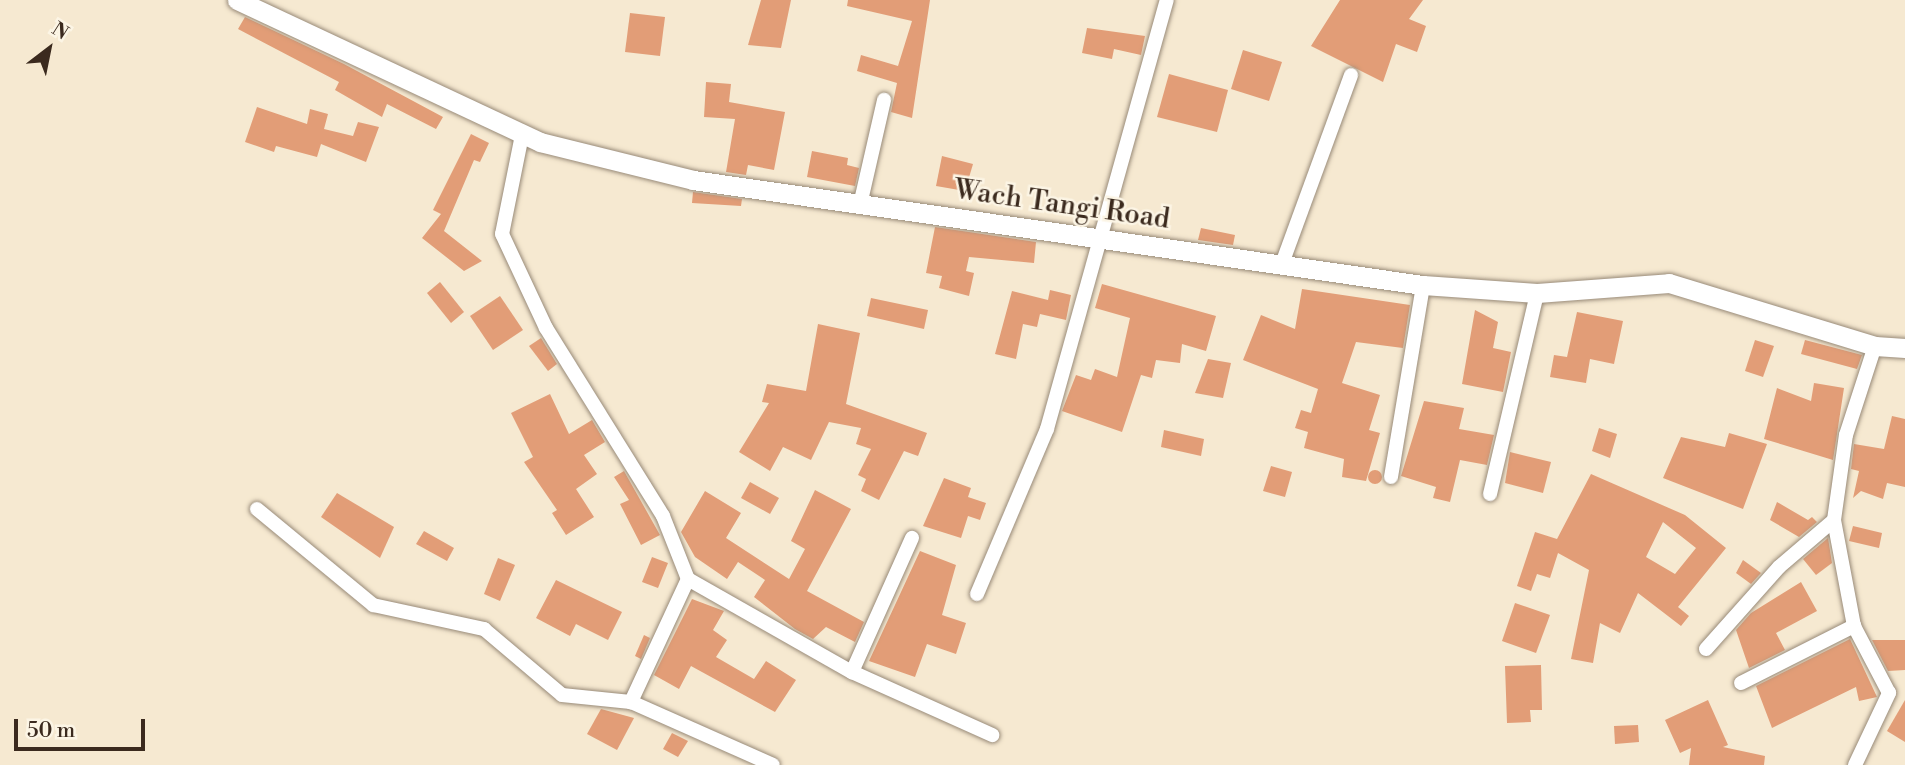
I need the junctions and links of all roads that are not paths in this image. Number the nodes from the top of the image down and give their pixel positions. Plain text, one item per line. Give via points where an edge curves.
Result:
1 (237, 0) edge
2 (1167, 0) edge
3 (1350, 75) dead end
4 (884, 100) dead end
5 (522, 135) junction
6 (860, 205) junction
7 (1099, 241) junction
8 (1283, 261) junction
9 (1423, 285) junction
10 (1537, 293) junction
11 (1875, 346) junction
12 (1905, 348) edge
13 (1391, 477) dead end
14 (1490, 494) dead end
15 (257, 509) dead end
16 (1834, 520) junction
17 (912, 538) dead end
18 (688, 579) junction
19 (977, 594) dead end
20 (1854, 626) junction
21 (1706, 649) dead end
22 (852, 673) junction
23 (1741, 683) dead end
24 (631, 702) junction
25 (992, 735) dead end
26 (773, 765) edge
27 (1855, 765) edge

1 - 5 main road, Wach Tangi Road
2 - 7 street
3 - 8 street
4 - 6 street
5 - 6 main road, Wach Tangi Road via 693,180
5 - 18 street via 502,234 546,328 663,516
6 - 7 main road, Wach Tangi Road
7 - 8 main road, Wach Tangi Road
7 - 19 street via 1047,429
8 - 9 main road, Wach Tangi Road
9 - 10 main road, Wach Tangi Road
9 - 13 street
10 - 11 main road, Wach Tangi Road via 1669,284
10 - 14 street
11 - 12 main road, Wach Tangi Road
11 - 16 street via 1846,435
15 - 24 street via 373,605 484,629 562,695
16 - 20 street
16 - 21 street via 1779,567
17 - 22 street
18 - 22 street
18 - 24 street
20 - 23 street
20 - 27 street via 1889,694
22 - 25 street
24 - 26 street

